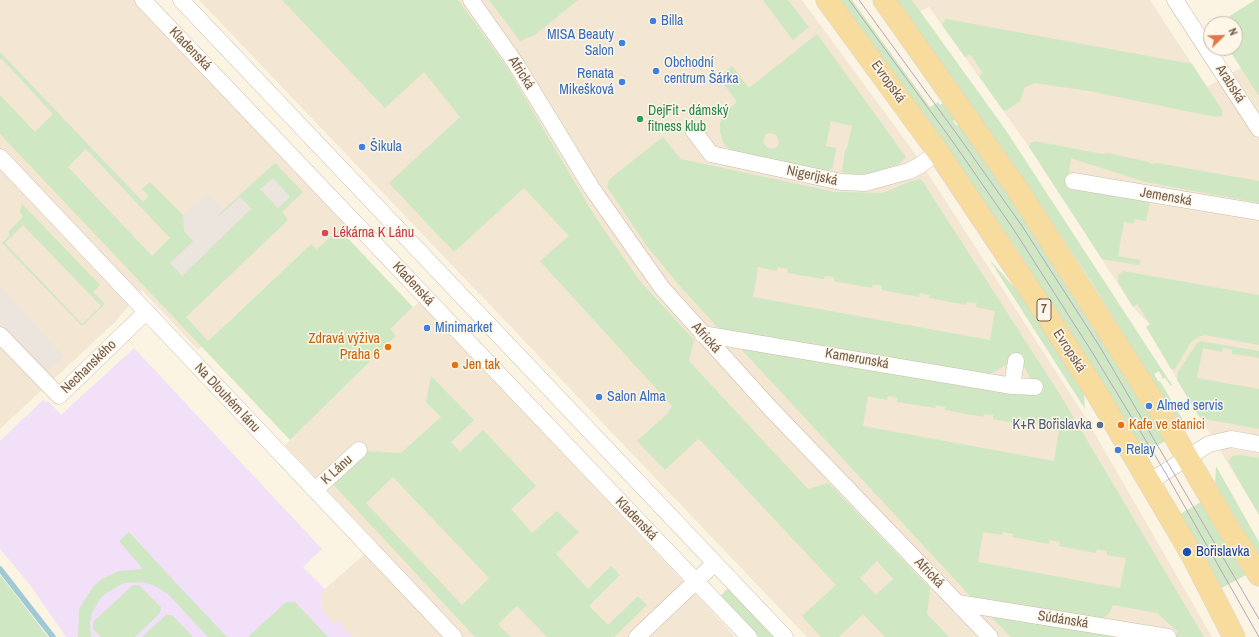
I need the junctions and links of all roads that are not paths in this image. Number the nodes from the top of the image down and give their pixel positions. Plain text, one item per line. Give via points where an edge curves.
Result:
1 (143, 0) edge
2 (181, 0) edge
3 (471, 0) edge
4 (826, 0) edge
5 (884, 0) edge
6 (1175, 0) edge
7 (1259, 129) edge
8 (693, 130) dead end
9 (938, 152) junction
10 (0, 158) edge
11 (1073, 181) dead end
12 (1259, 212) edge
13 (146, 312) junction
14 (702, 334) junction
15 (0, 335) edge
16 (1016, 361) dead end
17 (1012, 386) junction
18 (1035, 387) dead end
19 (1259, 444) edge
20 (359, 450) dead end
21 (1188, 458) junction
22 (1149, 482) junction
23 (315, 490) junction
24 (715, 563) junction
25 (1259, 575) edge
26 (696, 581) junction
27 (958, 602) junction
28 (454, 637) edge
29 (637, 637) edge
30 (749, 637) edge
31 (786, 637) edge
32 (990, 637) edge
33 (1168, 637) edge
34 (1234, 637) edge

1 - 26 street, Kladenská
2 - 24 street, Kladenská
3 - 14 street, Africká via 516,64 590,187 662,288
4 - 9 main road, Evropská / 7
5 - 21 main road via 1018,190
6 - 7 street, Arabská
8 - 9 street, Nigerijská via 711,154 841,182 865,182 909,171
9 - 22 main road, Evropská / 7 via 1050,320
10 - 13 street, Na Dlouhém lánu
11 - 12 street, Jemenská
13 - 15 street, Nechanského via 58,396
13 - 23 street, Na Dlouhém lánu
14 - 17 street, Kamerunská
14 - 27 street, Africká
16 - 17 street
17 - 18 street, Kamerunská
19 - 21 street via 1219,441 1209,444
20 - 23 street, K Lánu
21 - 22 street
21 - 25 main road
22 - 34 main road, Evropská / 7 via 1191,553
23 - 28 street, Na Dlouhém lánu
24 - 26 street
24 - 31 street, Kladenská
26 - 29 street
26 - 30 street, Kladenská
27 - 32 street, Africká
27 - 33 street, Súdánská

